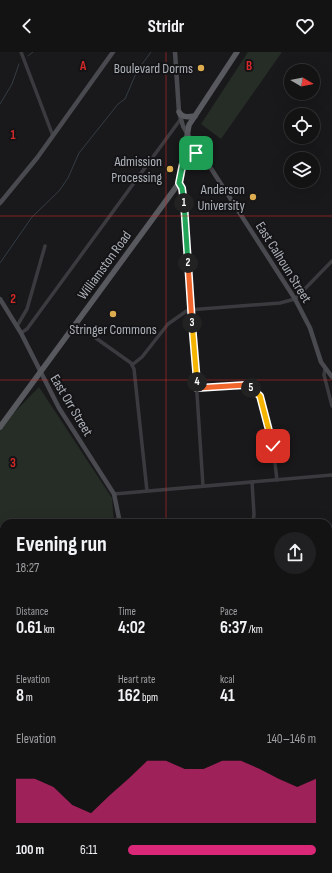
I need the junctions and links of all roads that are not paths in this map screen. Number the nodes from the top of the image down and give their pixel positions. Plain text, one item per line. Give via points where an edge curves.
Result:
1 (22, 52) edge
2 (113, 52) edge
3 (175, 52) edge
4 (238, 52) edge
5 (179, 112) junction
6 (195, 116) junction
7 (180, 120) junction
8 (187, 134) junction
9 (54, 136) junction
10 (204, 160) junction
11 (183, 163) junction
12 (179, 183) junction
13 (0, 203) edge
14 (44, 246) dead end
15 (332, 261) edge
16 (0, 299) edge
17 (296, 299) junction
18 (192, 310) junction
19 (76, 324) junction
20 (16, 326) junction
21 (21, 333) junction
22 (132, 365) junction
23 (325, 369) junction
24 (40, 373) junction
25 (332, 377) edge
26 (197, 388) junction
27 (332, 406) edge
28 (0, 427) edge
29 (332, 475) edge
30 (277, 480) junction
31 (252, 482) junction
32 (203, 486) junction
33 (147, 491) junction
34 (114, 494) junction
35 (119, 519) edge
36 (253, 519) edge

1 - 9 street
2 - 9 street
3 - 5 street, East Calhoun Street
4 - 6 main road, Williamston Road
5 - 6 main road via 185,116
5 - 7 street, East Calhoun Street
6 - 8 main road, Williamston Road
7 - 8 street, East Calhoun Street
7 - 21 street via 27,329
8 - 10 street, East Calhoun Street
8 - 11 main road, Williamston Road
9 - 13 street
10 - 11 main road via 196,153 190,153
10 - 17 street, East Calhoun Street
11 - 12 main road, Williamston Road
12 - 18 street via 184,194
12 - 19 main road, Williamston Road
14 - 20 street via 27,309
15 - 17 street
16 - 20 street, East Orr Street
17 - 18 street via 280,303
17 - 23 street, East Calhoun Street
18 - 22 street via 188,310 168,324
18 - 26 street
19 - 22 street
19 - 24 main road, Williamston Road
20 - 21 street, East Orr Street
21 - 24 street, East Orr Street
22 - 33 street
23 - 25 street, East Calhoun Street
23 - 27 street via 324,375
24 - 28 main road, Williamston Road
24 - 34 street, East Orr Street via 59,408
26 - 30 street via 246,385 254,389 260,396 273,446
26 - 32 street
29 - 30 street
30 - 31 street
31 - 32 street
31 - 36 street
32 - 33 street
33 - 34 street
34 - 35 street, East Orr Street

